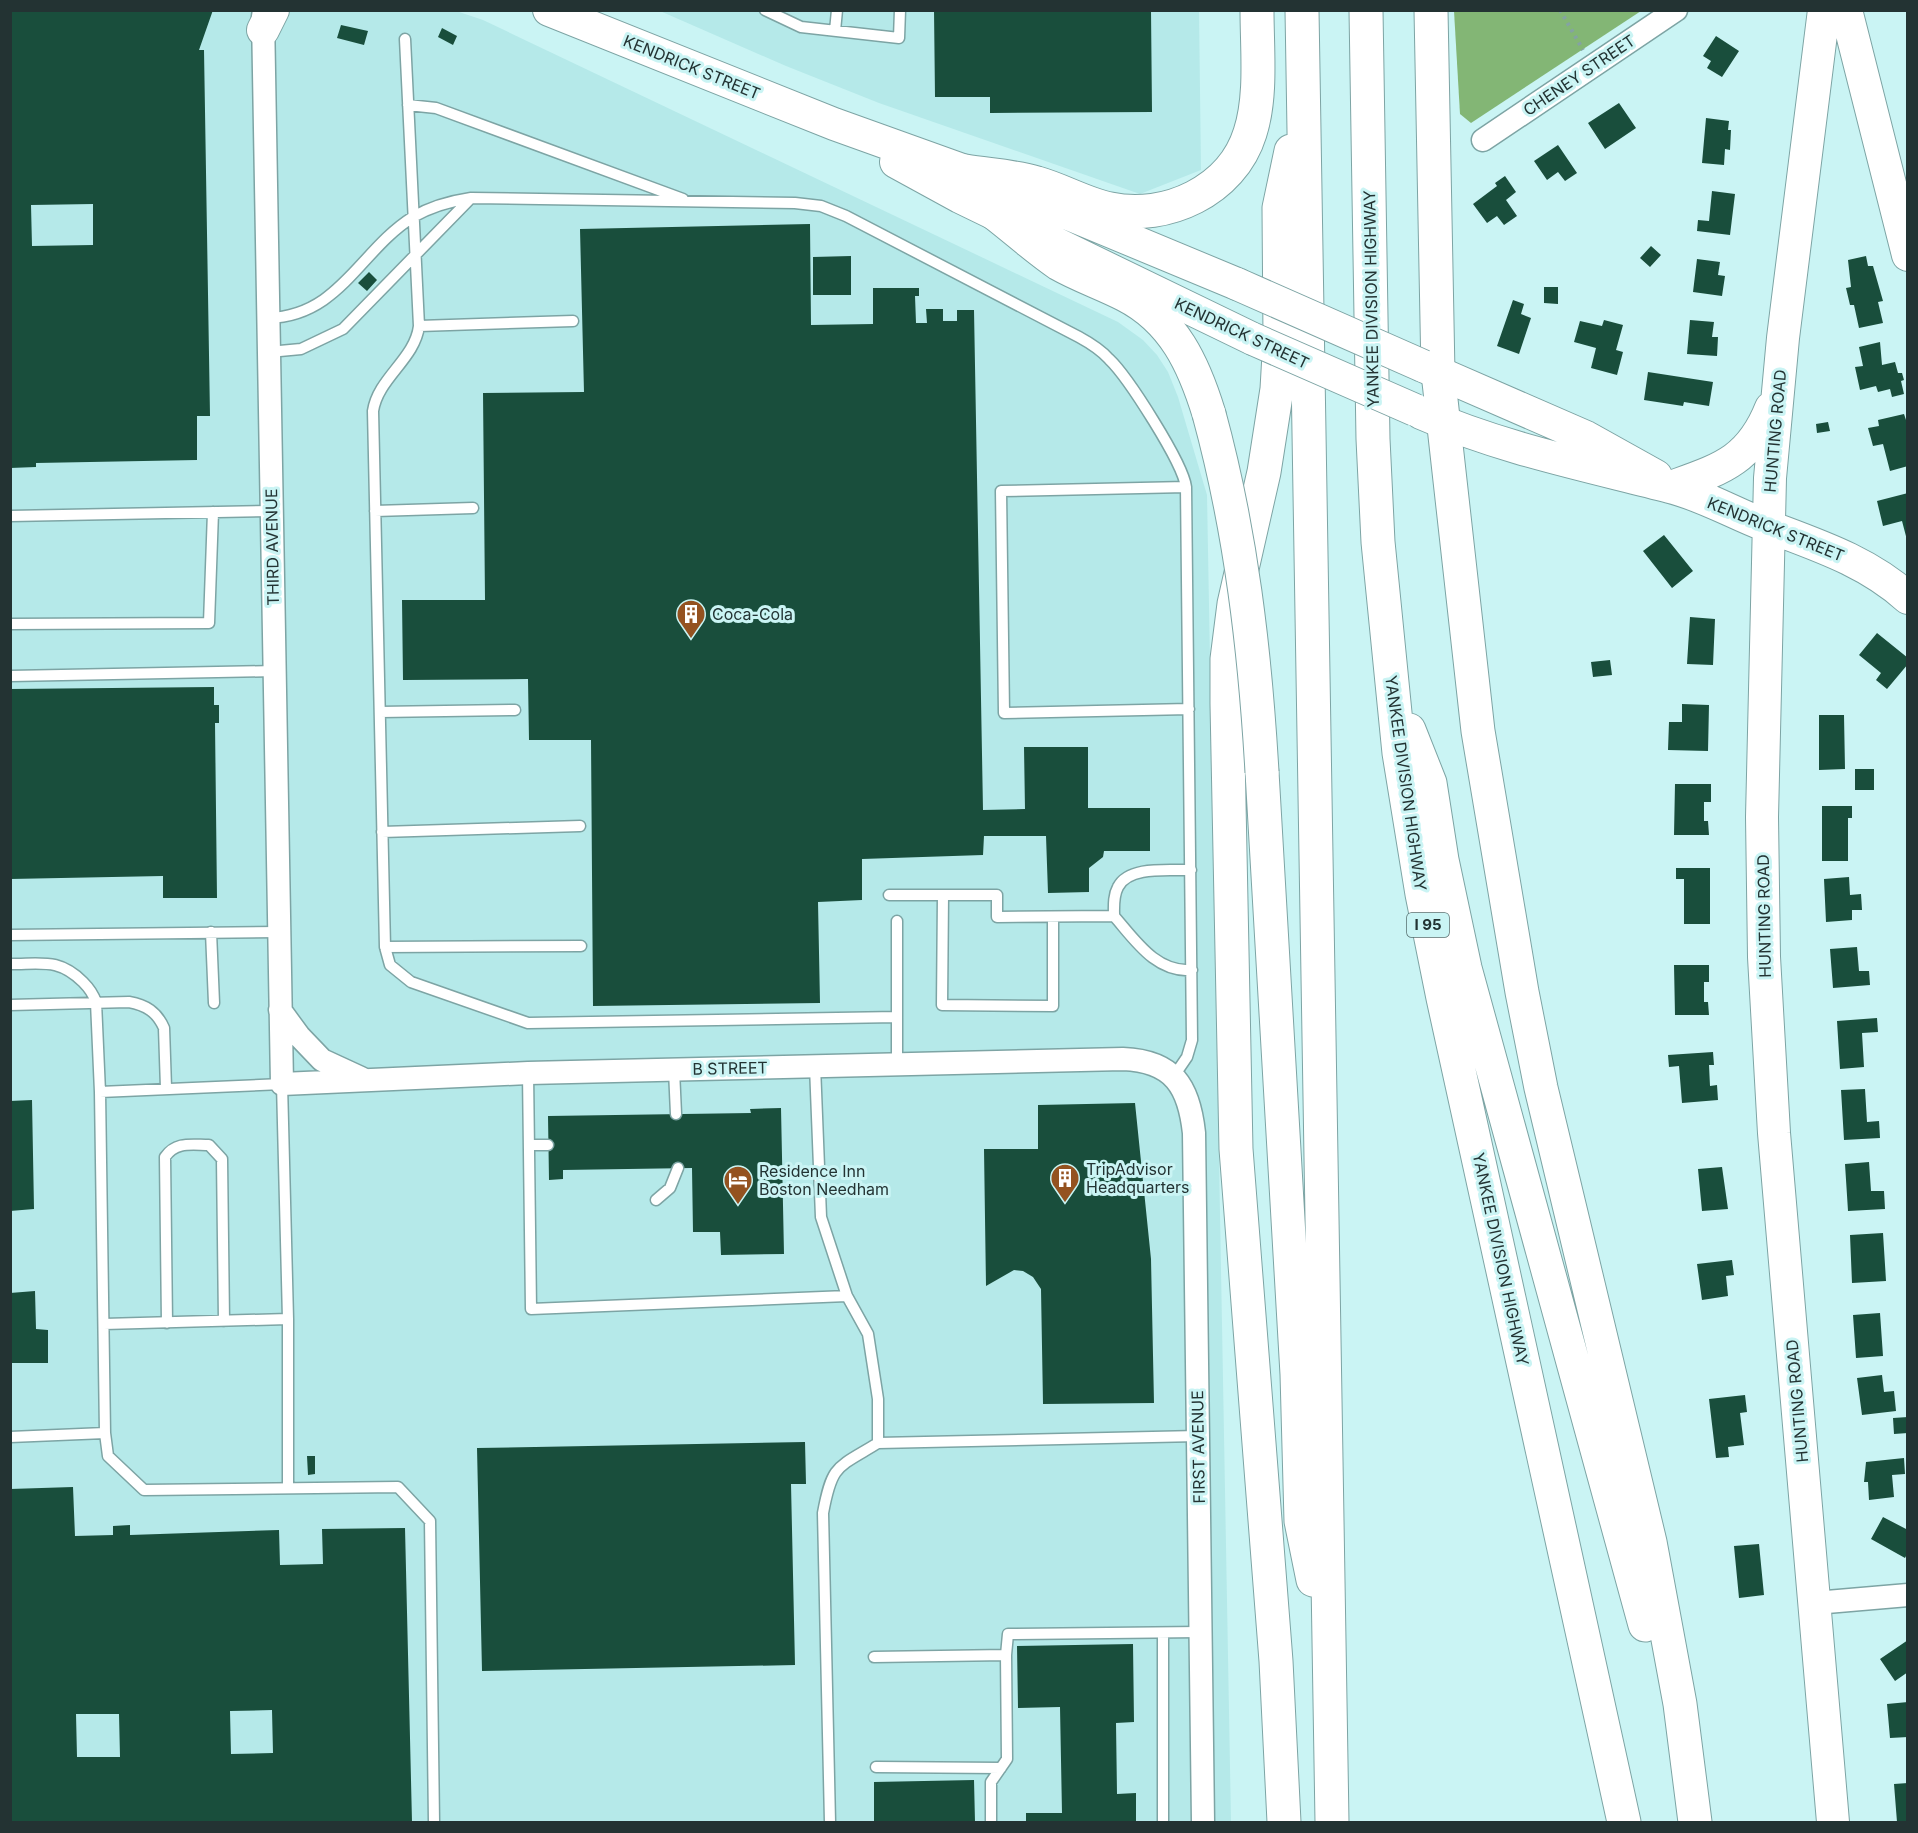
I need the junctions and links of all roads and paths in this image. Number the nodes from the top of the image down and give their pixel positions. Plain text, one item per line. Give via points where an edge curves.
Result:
1 (549, 10) edge
2 (765, 10) edge
3 (837, 10) edge
4 (900, 10) edge
5 (1257, 10) edge
6 (1302, 10) edge
7 (1366, 10) edge
8 (1431, 10) edge
9 (1560, 10) edge
10 (1676, 10) edge
11 (1824, 10) edge
12 (1846, 10) edge
13 (266, 17) edge
14 (836, 31) junction
15 (405, 39) dead end
16 (1592, 66) junction
17 (1303, 88) junction
18 (408, 105) junction
19 (834, 124) junction
20 (1483, 140) dead end
21 (965, 171) junction
22 (471, 198) junction
23 (692, 202) junction
24 (1901, 203) edge
25 (994, 213) junction
26 (414, 217) junction
27 (1908, 255) edge
28 (416, 256) junction
29 (268, 318) junction
30 (573, 321) dead end
31 (419, 326) junction
32 (269, 352) junction
33 (1430, 369) junction
34 (1778, 388) junction
35 (1429, 416) junction
36 (1186, 487) junction
37 (1671, 487) junction
38 (473, 508) dead end
39 (272, 511) junction
40 (375, 511) junction
41 (213, 512) junction
42 (10, 516) edge
43 (1768, 526) junction
44 (1908, 598) edge
45 (10, 624) edge
46 (274, 671) junction
47 (10, 676) edge
48 (1390, 684) junction
49 (1189, 709) junction
50 (515, 710) dead end
51 (380, 712) junction
52 (580, 826) dead end
53 (382, 832) junction
54 (1191, 870) junction
55 (889, 895) dead end
56 (943, 895) junction
57 (1114, 916) junction
58 (1053, 917) junction
59 (897, 921) dead end
60 (211, 932) junction
61 (279, 932) junction
62 (10, 934) edge
63 (580, 946) dead end
64 (385, 947) junction
65 (10, 964) edge
66 (1192, 970) junction
67 (96, 1002) junction
68 (213, 1003) dead end
69 (10, 1005) edge
70 (280, 1010) junction
71 (897, 1017) junction
72 (897, 1064) junction
73 (815, 1066) junction
74 (674, 1070) junction
75 (528, 1073) junction
76 (1174, 1077) junction
77 (362, 1079) junction
78 (282, 1084) junction
79 (166, 1088) junction
80 (100, 1092) junction
81 (676, 1114) dead end
82 (529, 1145) junction
83 (548, 1145) dead end
84 (678, 1168) dead end
85 (656, 1200) dead end
86 (847, 1296) junction
87 (288, 1319) junction
88 (224, 1321) junction
89 (167, 1323) junction
90 (104, 1324) junction
91 (105, 1433) junction
92 (1198, 1436) junction
93 (10, 1437) edge
94 (878, 1443) junction
95 (288, 1488) junction
96 (1908, 1595) edge
97 (1815, 1603) junction
98 (1200, 1632) junction
99 (1163, 1633) junction
100 (1329, 1653) junction
101 (1006, 1655) junction
102 (874, 1657) dead end
103 (876, 1767) dead end
104 (1001, 1768) junction
105 (434, 1822) edge
106 (830, 1822) edge
107 (991, 1822) edge
108 (1163, 1822) edge
109 (1203, 1822) edge
110 (1284, 1822) edge
111 (1332, 1822) edge
112 (1624, 1822) edge
113 (1689, 1822) edge
114 (1695, 1822) edge
115 (1833, 1822) edge

1 - 19 main road, KENDRICK STREET
2 - 14 lane via 801,27
3 - 14 lane
4 - 14 lane via 899,38
5 - 21 highway via 1255,100 1250,133 1228,171 1192,198 1164,210 1123,212 1096,206 1037,182
6 - 17 highway
7 - 48 highway, YANKEE DIVISION HIGHWAY / I 95 via 1373,439
8 - 33 highway
9 - 16 path
10 - 16 street, CHENEY STREET
11 - 34 main road, HUNTING ROAD
12 - 24 main road
13 - 29 street, THIRD AVENUE
15 - 18 lane
16 - 20 street, CHENEY STREET
17 - 100 highway
17 - 110 highway via 1280,208 1280,337 1274,411 1237,586 1227,659 1238,1185 1276,1661
18 - 23 lane via 436,108
18 - 26 lane
19 - 21 main road, KENDRICK STREET
19 - 25 main road, KENDRICK STREET via 895,162
21 - 33 main road, KENDRICK STREET, bridge
22 - 23 lane
22 - 26 lane
22 - 28 lane
23 - 36 lane via 795,203 833,211 1085,340 1118,370 1179,463
24 - 27 main road
25 - 35 main road, KENDRICK STREET, bridge via 1253,339
25 - 100 highway, bridge via 1059,264 1136,301 1174,335 1186,353 1209,414 1230,499 1254,663 1262,772 1297,1374 1300,1521
26 - 28 lane
26 - 29 lane via 323,301 292,316
28 - 31 lane
28 - 32 lane via 343,329 300,349
29 - 32 street, THIRD AVENUE
30 - 31 lane
31 - 40 lane via 412,348 374,404
32 - 39 street, THIRD AVENUE
33 - 35 highway
33 - 37 main road, KENDRICK STREET via 1602,445
34 - 37 main road via 1760,431 1741,456 1726,466
34 - 43 main road, HUNTING ROAD
35 - 37 main road, KENDRICK STREET via 1505,445
35 - 114 highway via 1522,992 1560,1171 1648,1533 1680,1704
36 - 49 lane
36 - 49 lane via 1000,491 1004,713
37 - 43 main road, KENDRICK STREET
38 - 40 lane
39 - 41 lane
39 - 46 street, THIRD AVENUE
40 - 51 lane
41 - 42 lane
41 - 45 lane via 209,623
43 - 44 main road, KENDRICK STREET via 1841,554
43 - 97 main road, HUNTING ROAD via 1762,785 1764,957 1774,1133
46 - 47 lane
46 - 61 street, THIRD AVENUE
48 - 112 highway, YANKEE DIVISION HIGHWAY / I 95 via 1412,836 1438,975
48 - 113 highway via 1430,783 1465,968 1639,1602
49 - 54 lane
50 - 51 lane
51 - 53 lane
52 - 53 lane
53 - 64 lane
54 - 57 lane via 1141,873 1126,878 1115,895
54 - 66 lane
55 - 56 lane
56 - 58 lane via 997,895 997,916
56 - 58 lane via 942,1005 1053,1006
57 - 58 lane
57 - 66 lane via 1160,963 1176,970
59 - 71 lane
60 - 61 lane
60 - 62 lane
60 - 68 lane
61 - 70 street, THIRD AVENUE
63 - 64 lane
64 - 71 lane via 390,965 411,982 528,1023
65 - 67 lane via 64,966 89,988
66 - 76 lane via 1192,1040
67 - 69 lane
67 - 79 lane via 139,1004 155,1013 165,1036
67 - 80 lane
70 - 77 street via 322,1060
70 - 78 street, THIRD AVENUE
71 - 72 lane
72 - 73 street, B STREET
72 - 76 street, B STREET via 1135,1059 1156,1065
73 - 74 street, B STREET
73 - 86 lane via 821,1217
74 - 75 street, B STREET
74 - 81 lane
75 - 77 street, B STREET
75 - 82 lane
76 - 92 street, FIRST AVENUE via 1188,1098 1194,1133
77 - 78 street, B STREET
78 - 79 lane
78 - 87 lane
79 - 80 lane
80 - 90 lane
82 - 83 lane
82 - 86 lane via 531,1309
84 - 85 lane via 670,1188
86 - 94 lane via 868,1334 878,1399
87 - 88 lane
87 - 95 lane
88 - 89 lane
88 - 89 lane via 222,1159 209,1146 178,1145 165,1157
89 - 90 lane
90 - 91 lane
91 - 93 lane
91 - 95 lane via 108,1456 144,1490
92 - 94 lane
92 - 98 street, FIRST AVENUE
94 - 106 lane via 841,1465 829,1482 823,1513
95 - 105 lane via 398,1487 430,1521
96 - 97 street
97 - 115 main road, HUNTING ROAD
98 - 99 lane
98 - 109 street, FIRST AVENUE
99 - 101 lane via 1008,1634
99 - 108 lane
100 - 111 highway
101 - 102 lane
101 - 104 lane via 1007,1759
103 - 104 lane
104 - 107 lane via 991,1782

